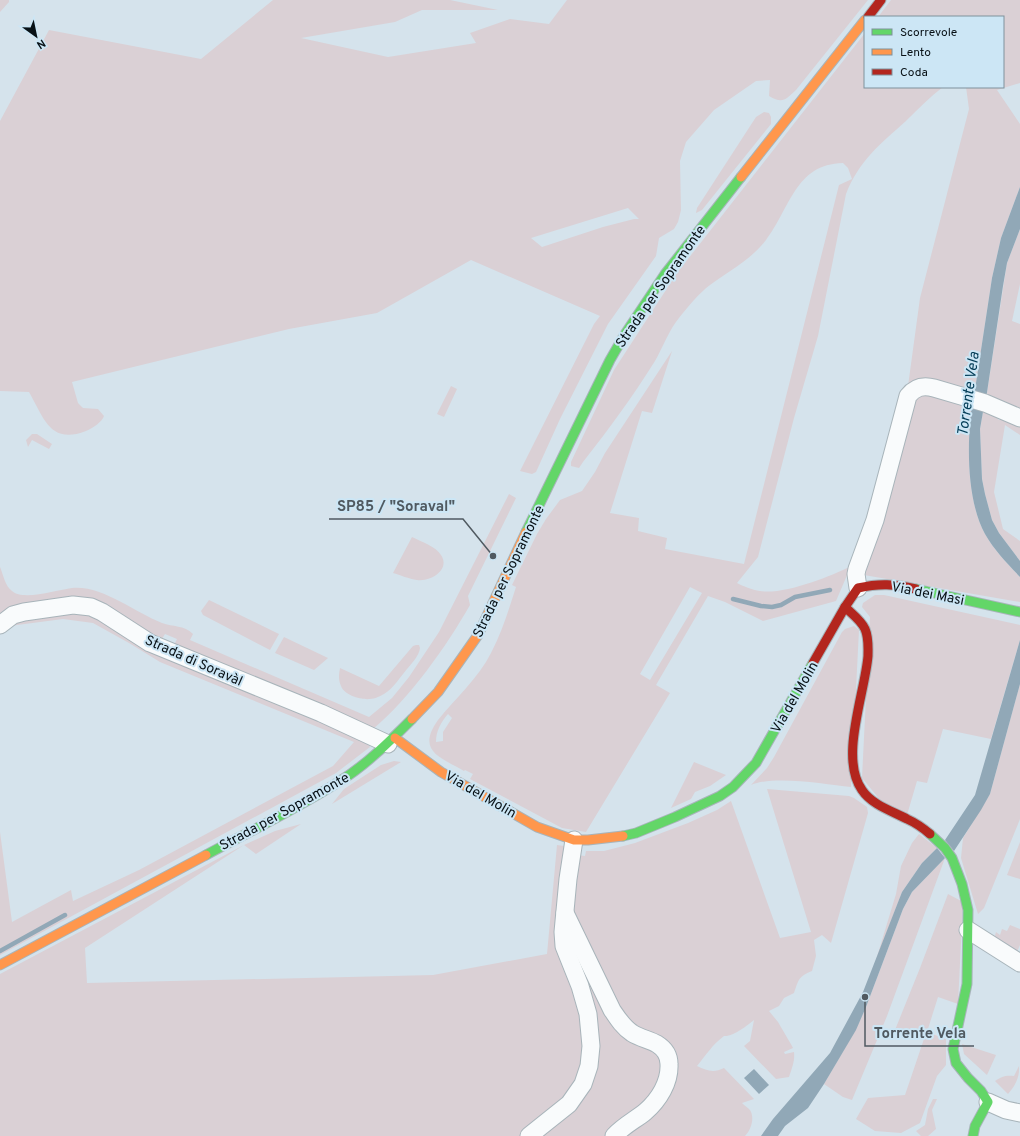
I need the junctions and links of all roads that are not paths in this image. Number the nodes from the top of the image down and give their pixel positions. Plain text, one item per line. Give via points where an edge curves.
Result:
1 (881, 0) edge
2 (869, 16) edge
3 (864, 21) edge
4 (1020, 418) edge
5 (858, 588) junction
6 (845, 607) junction
7 (1020, 612) edge
8 (0, 625) edge
9 (391, 741) junction
10 (574, 840) junction
11 (565, 913) junction
12 (968, 930) junction
13 (1020, 963) edge
14 (0, 965) edge
15 (988, 1102) junction
16 (1020, 1113) edge
17 (528, 1136) edge
18 (614, 1136) edge
19 (973, 1136) edge

1 - 2 street
3 - 9 street, Strada per Sopramonte via 665,274 625,334 559,464 478,635 438,692
4 - 5 street via 979,401 926,386 913,390 908,396 868,544 857,569
5 - 6 street
5 - 7 street, Via dei Masi via 875,584 897,585
6 - 10 street, Via del Molin via 756,763 733,787 720,796 675,817 636,832 603,839
6 - 12 street via 864,627 868,643 853,755 857,783 875,804 916,824 941,843 950,854 966,899
8 - 9 street, Strada di Soravàl via 13,615 24,612 73,605 91,607 150,643
9 - 10 street, Via del Molin via 537,827
9 - 14 street, Strada per Sopramonte via 341,781
10 - 11 street
11 - 17 street via 564,946 588,1014 591,1046 589,1066 583,1084 570,1104
11 - 18 street via 612,1010 622,1025 633,1034 658,1044 666,1051 669,1059 670,1072 667,1083 658,1098
12 - 13 street
12 - 15 street via 967,984 953,1049 956,1063
15 - 16 street
15 - 19 street via 974,1126

